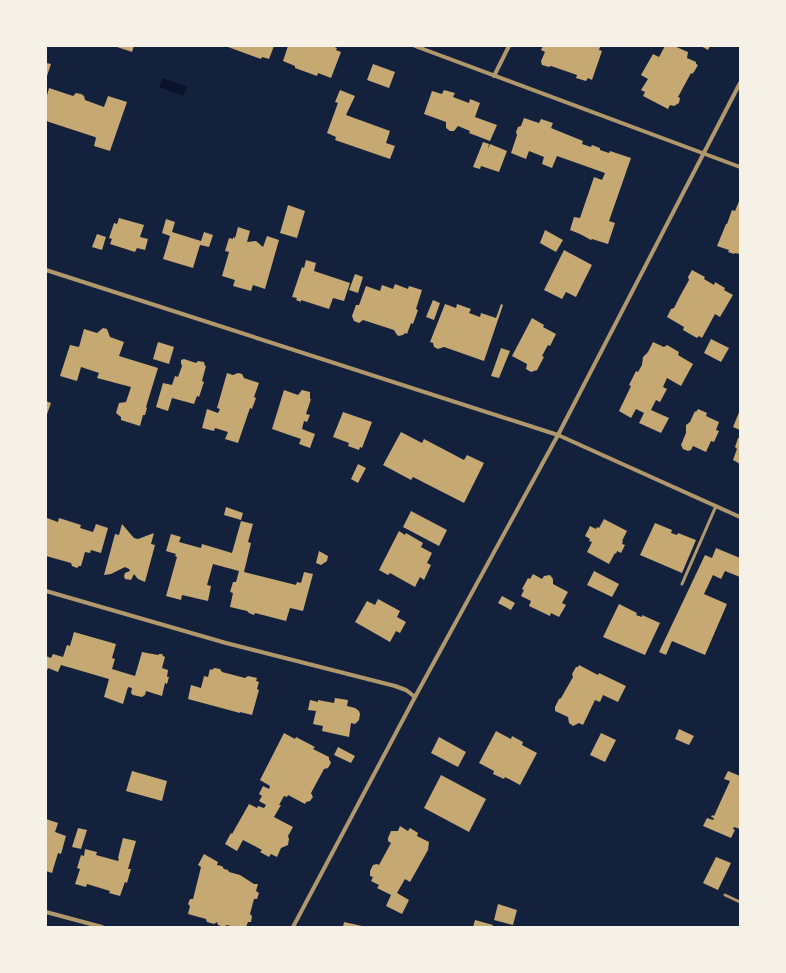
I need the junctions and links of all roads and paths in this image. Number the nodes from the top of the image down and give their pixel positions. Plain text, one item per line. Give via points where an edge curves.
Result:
1 (415, 46) edge
2 (510, 46) edge
3 (494, 76) junction
4 (740, 82) edge
5 (702, 153) junction
6 (740, 168) edge
7 (46, 270) edge
8 (558, 435) junction
9 (716, 506) junction
10 (740, 517) edge
11 (682, 584) dead end
12 (46, 591) edge
13 (415, 697) junction
14 (725, 895) dead end
15 (740, 902) edge
16 (46, 912) edge
17 (102, 927) edge
18 (293, 927) edge

1 - 3 street
2 - 3 street
3 - 5 street
4 - 5 street
5 - 6 street
5 - 8 street
7 - 8 street
8 - 9 street
8 - 13 street
9 - 10 street
9 - 11 lane
12 - 13 street via 226,643 395,686
13 - 18 street
14 - 15 lane
16 - 17 street

